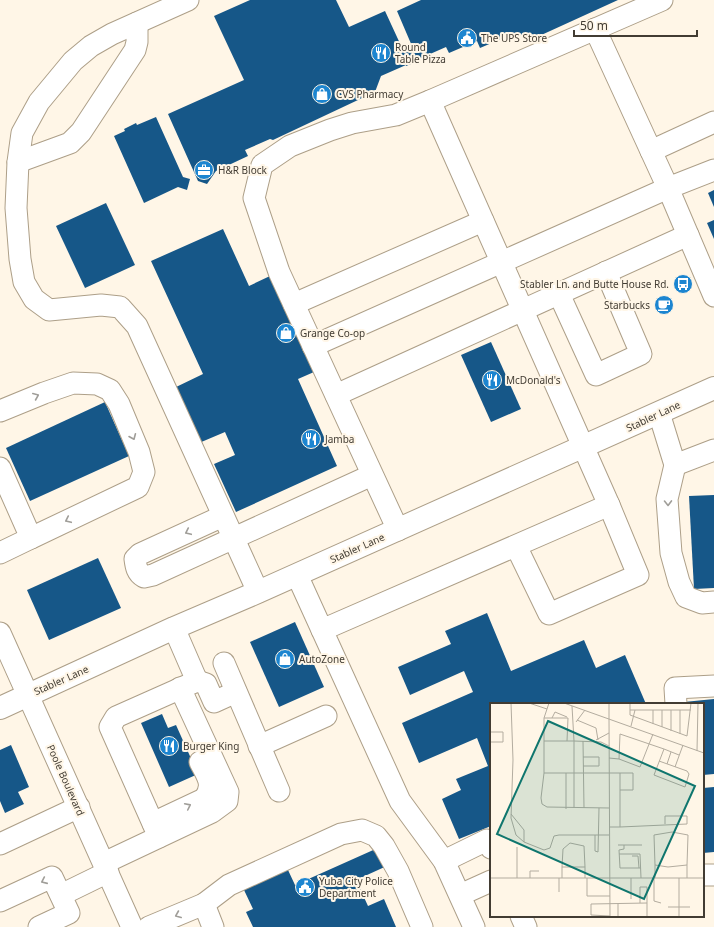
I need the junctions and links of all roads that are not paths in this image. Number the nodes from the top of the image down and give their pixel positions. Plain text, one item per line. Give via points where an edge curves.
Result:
1 (188, 0) edge
2 (662, 0) edge
3 (137, 23) junction
4 (595, 29) junction
5 (430, 101) junction
6 (714, 122) edge
7 (651, 151) junction
8 (18, 162) junction
9 (714, 170) edge
10 (668, 188) junction
11 (483, 220) junction
12 (688, 234) junction
13 (501, 262) junction
14 (606, 272) junction
15 (713, 291) edge
16 (559, 294) junction
17 (294, 304) junction
18 (522, 310) junction
19 (313, 346) junction
20 (714, 388) edge
21 (336, 395) junction
22 (0, 411) edge
23 (659, 413) junction
24 (583, 448) junction
25 (714, 450) edge
26 (675, 465) junction
27 (0, 468) edge
28 (372, 475) junction
29 (609, 505) junction
30 (223, 516) junction
31 (398, 530) junction
32 (31, 538) junction
33 (234, 539) junction
34 (516, 546) junction
35 (0, 553) edge
36 (297, 575) junction
37 (258, 592) junction
38 (714, 602) edge
39 (174, 628) junction
40 (322, 630) junction
41 (0, 633) edge
42 (224, 663) dead end
43 (714, 686) edge
44 (182, 687) junction
45 (236, 692) junction
46 (28, 695) junction
47 (676, 703) edge
48 (0, 708) edge
49 (326, 716) dead end
50 (259, 746) junction
51 (279, 791) dead end
52 (78, 807) junction
53 (156, 830) junction
54 (0, 844) edge
55 (490, 845) edge
56 (444, 861) junction
57 (106, 868) junction
58 (490, 881) edge
59 (460, 895) junction
60 (61, 896) junction
61 (0, 901) edge
62 (204, 904) junction
63 (521, 917) edge
64 (39, 927) edge
65 (132, 927) edge
66 (149, 927) edge
67 (214, 927) edge
68 (422, 927) edge
69 (474, 927) edge
70 (526, 927) edge

1 - 3 street
2 - 4 street
3 - 8 street via 98,42 73,61 39,102 22,133
3 - 8 street via 135,50 81,132 70,143
4 - 5 street
4 - 7 street
5 - 11 street
5 - 17 street via 396,115 330,130 290,146 262,165 254,198 279,272
6 - 7 street
7 - 10 street
8 - 30 street via 16,208 24,282 34,299 49,310 120,307 137,326
9 - 10 street
10 - 12 street
10 - 13 street
11 - 13 street
11 - 17 street
12 - 14 street
12 - 15 street
13 - 18 street
13 - 19 street
14 - 16 street
14 - 16 street via 641,354 596,375
16 - 18 street
17 - 19 street
18 - 21 street
18 - 24 street
19 - 21 street
20 - 23 main road, Stabler Lane
21 - 28 street
22 -> 32 street via 73,383 97,384 110,390 116,400 139,452 144,472 138,487
23 - 24 main road, Stabler Lane
23 - 26 street
24 - 29 street
24 - 31 main road, Stabler Lane
25 - 26 street
26 -> 38 street via 668,499 671,553 679,582 686,597 702,603
27 - 32 street
28 - 31 street
28 - 33 street
29 - 34 street
29 - 34 street via 638,574 549,614
30 - 33 street
30 -> 33 street via 140,554 135,560 139,574 144,577 153,575
31 - 36 main road, Stabler Lane
32 - 35 street
33 - 37 street
34 - 40 street
36 - 37 main road, Stabler Lane
36 - 40 street
37 - 39 main road, Stabler Lane
39 - 44 street
39 - 46 main road, Stabler Lane
40 - 56 street via 400,801
41 - 46 street, Poole Boulevard
42 - 45 street
43 - 47 street via 675,688
44 - 45 street via 206,684 214,702
44 - 53 street via 116,718 110,727
44 - 53 street via 228,792 228,801 212,812
45 - 50 street
46 - 48 main road, Stabler Lane
46 - 52 street, Poole Boulevard
49 - 50 street
50 - 51 street
52 - 54 street
52 - 57 street, Poole Boulevard
53 - 57 street
55 - 56 street via 488,840
56 - 59 street
57 - 60 street
57 - 65 street, Poole Boulevard
58 - 59 street
59 - 69 street
60 -> 61 street via 52,877
60 - 64 street via 69,913
62 -> 66 street
62 - 67 street
62 - 68 street via 229,885 341,834 362,830 376,836 384,846 398,871
63 - 70 street

